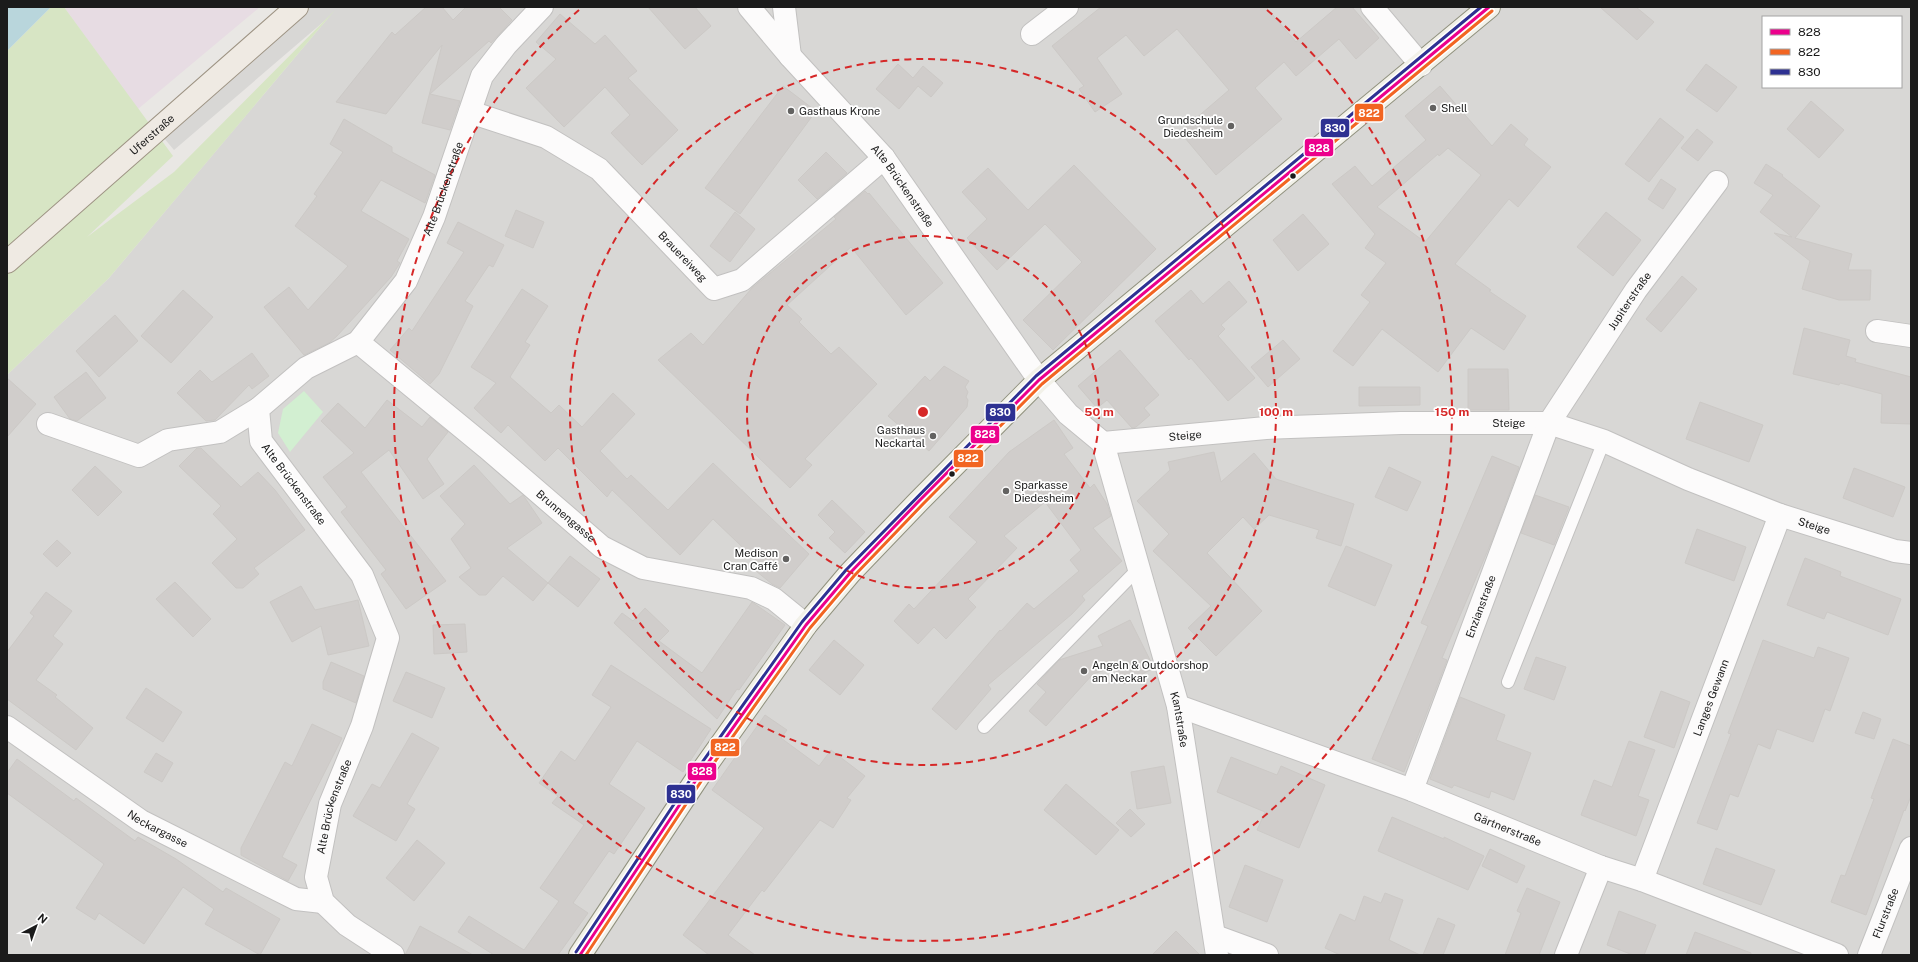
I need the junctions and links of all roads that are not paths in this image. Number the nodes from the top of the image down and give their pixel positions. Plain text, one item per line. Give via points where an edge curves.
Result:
1 (297, 7) edge
2 (302, 7) edge
3 (542, 7) edge
4 (749, 7) edge
5 (784, 7) edge
6 (1067, 7) edge
7 (1372, 7) edge
8 (1489, 7) edge
9 (1032, 34) dead end
10 (790, 56) junction
11 (1421, 65) junction
12 (470, 112) junction
13 (884, 158) junction
14 (124, 161) dead end
15 (1717, 182) dead end
16 (7, 262) edge
17 (1877, 331) dead end
18 (1911, 336) edge
19 (358, 342) junction
20 (1039, 380) junction
21 (258, 409) junction
22 (1549, 423) junction
23 (48, 424) dead end
24 (1604, 442) junction
25 (1103, 443) junction
26 (1780, 515) junction
27 (1911, 553) edge
28 (1139, 568) junction
29 (806, 625) junction
30 (1508, 682) dead end
31 (1178, 706) junction
32 (984, 726) dead end
33 (7, 727) edge
34 (1412, 790) junction
35 (1911, 848) edge
36 (1601, 867) junction
37 (1642, 880) junction
38 (323, 902) junction
39 (1216, 945) edge
40 (393, 955) edge
41 (580, 955) edge
42 (1267, 955) edge
43 (1566, 955) edge
44 (1837, 955) edge
45 (1869, 955) edge

1 - 16 main road, Uferstraße
2 - 14 lane
3 - 12 street, Alte Brückenstraße via 506,45 482,76
4 - 10 street, Alte Brückenstraße
5 - 10 street
6 - 9 street
7 - 11 street
8 - 11 street
10 - 13 street, Alte Brückenstraße
11 - 20 street
12 - 13 street, Brauereiweg via 546,137 598,169 714,289 742,280
12 - 19 street, Alte Brückenstraße via 434,217 406,280
13 - 20 street, Alte Brückenstraße
15 - 22 street, Jupiterstraße via 1636,290
17 - 18 street
19 - 21 street, Alte Brückenstraße via 306,368
19 - 29 street, Brunnengasse via 602,546 643,568 751,588 774,598
20 - 25 street via 1068,414
20 - 29 street via 882,540
21 - 23 street via 220,432 168,440 139,456
21 - 38 street, Alte Brückenstraße via 261,441 362,575 388,638 362,726 330,804 316,877
22 - 24 street, Steige
22 - 25 street, Steige via 1266,428
22 - 34 street, Enzianstraße
24 - 26 street, Steige
24 - 30 lane
25 - 28 street, Kantstraße
26 - 27 street, Steige via 1895,551
26 - 37 street, Langes Gewann
28 - 31 street, Kantstraße
28 - 32 lane
29 - 41 street via 700,774
31 - 34 street, Gärtnerstraße
31 - 39 street, Kantstraße
33 - 38 street, Neckargasse via 141,821 296,899
34 - 36 street, Gärtnerstraße
35 - 45 street, Flurstraße
36 - 37 street, Gärtnerstraße
36 - 43 street
37 - 44 street, Gärtnerstraße
38 - 40 street via 347,925
39 - 42 street

